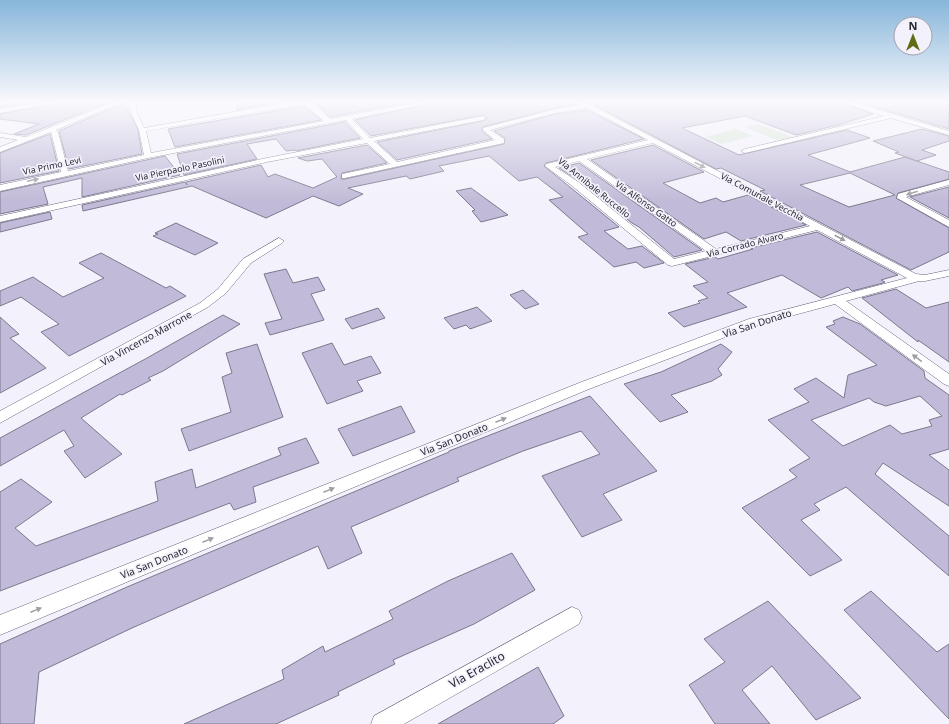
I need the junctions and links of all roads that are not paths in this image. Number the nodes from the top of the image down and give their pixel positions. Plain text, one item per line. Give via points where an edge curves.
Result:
1 (0, 135) edge
2 (40, 135) edge
3 (56, 135) edge
4 (143, 135) edge
5 (257, 135) edge
6 (364, 135) edge
7 (393, 135) edge
8 (493, 135) edge
9 (642, 135) edge
10 (813, 135) edge
11 (27, 140) junction
12 (369, 140) junction
13 (654, 141) junction
14 (0, 150) edge
15 (745, 151) dead end
16 (148, 156) junction
17 (580, 158) junction
18 (395, 164) junction
19 (65, 173) junction
20 (345, 176) dead end
21 (949, 182) edge
22 (0, 188) edge
23 (0, 218) edge
24 (949, 224) edge
25 (818, 227) junction
26 (279, 241) dead end
27 (711, 250) dead end
28 (672, 263) joint
29 (949, 273) edge
30 (917, 278) junction
31 (837, 300) junction
32 (949, 381) edge
33 (0, 418) edge
34 (572, 617) dead end
35 (0, 624) edge
36 (382, 724) edge

1 - 11 street
2 - 11 street
3 - 19 street
4 - 16 street
5 - 16 street, Via Primo Levi
6 - 12 street
7 - 12 street, Via Pierpaolo Pasolini
8 - 18 street via 501,141
9 - 13 street, Via Comunale Vecchia
10 - 15 street
11 - 14 street
12 - 18 street
12 - 23 street, Via Pierpaolo Pasolini
13 - 17 street, Via Annibale Ruccello
13 -> 25 street, Via Comunale Vecchia
16 - 19 street, Via Primo Levi
17 - 27 street, Via Alfonso Gatto
17 - 28 street, Via Annibale Ruccello via 549,166 574,183
18 - 20 street
22 -> 19 street, Via Primo Levi
21 -> 24 street via 901,196
25 - 28 street, Via Corrado Alvaro
25 -> 30 street, Via Comunale Vecchia
26 - 33 street, Via Vincenzo Marrone via 247,261 222,291 204,305
29 - 30 street
30 - 31 street, Via San Donato
32 -> 31 street
35 -> 31 street, Via San Donato via 584,386 753,322
34 - 36 street, Via Eraclito

